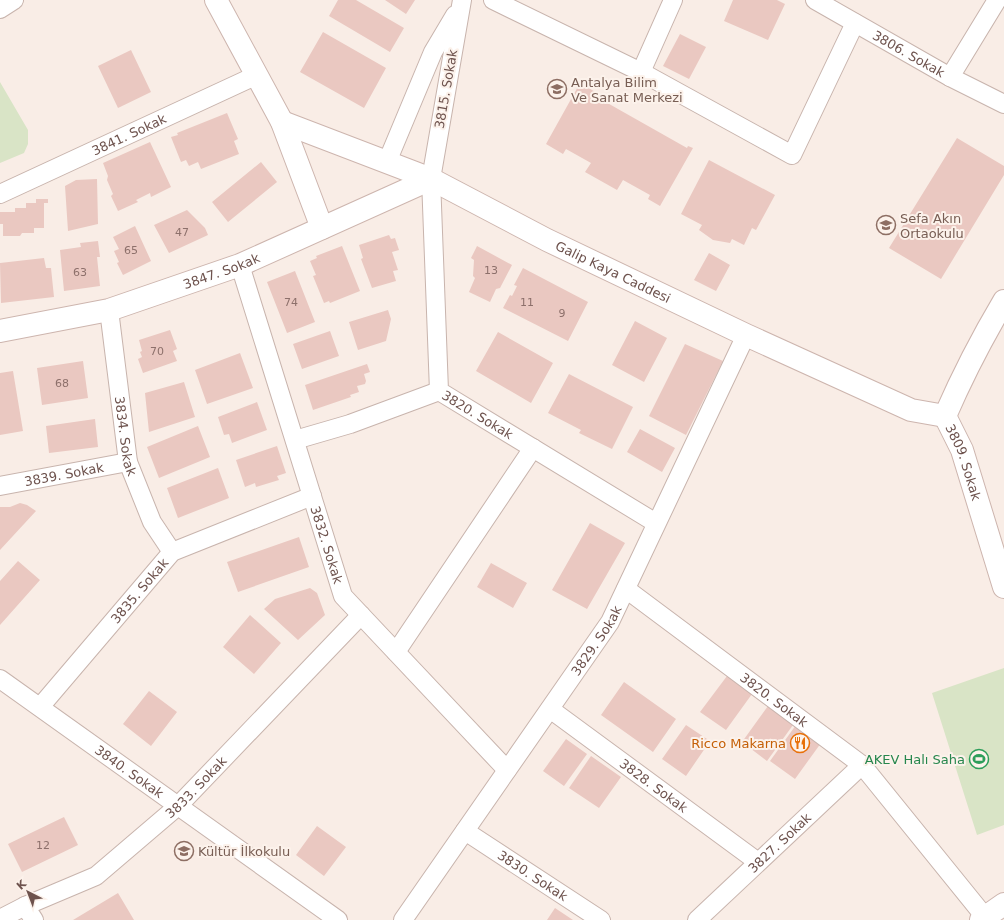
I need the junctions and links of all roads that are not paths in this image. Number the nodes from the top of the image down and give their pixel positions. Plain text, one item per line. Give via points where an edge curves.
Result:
1 (14, 0) edge
2 (216, 0) edge
3 (493, 0) edge
4 (673, 0) edge
5 (815, 0) edge
6 (997, 0) edge
7 (461, 4) edge
8 (0, 9) edge
9 (855, 23) junction
10 (641, 72) junction
11 (257, 75) junction
12 (950, 77) junction
13 (1004, 104) edge
14 (282, 122) junction
15 (387, 162) junction
16 (431, 179) junction
17 (0, 194) edge
18 (322, 228) junction
19 (240, 265) junction
20 (1004, 301) edge
21 (109, 310) junction
22 (0, 331) edge
23 (746, 335) junction
24 (440, 391) junction
25 (945, 416) junction
26 (294, 440) junction
27 (533, 448) junction
28 (128, 462) junction
29 (0, 486) edge
30 (312, 496) junction
31 (656, 523) junction
32 (172, 552) junction
33 (1004, 587) edge
34 (626, 589) junction
35 (361, 615) junction
36 (396, 652) junction
37 (2, 686) edge
38 (40, 707) junction
39 (550, 708) junction
40 (862, 765) junction
41 (508, 770) junction
42 (178, 806) junction
43 (465, 831) junction
44 (758, 862) junction
45 (1004, 904) edge
46 (29, 913) edge
47 (0, 919) edge
48 (983, 919) edge
49 (338, 920) edge
50 (403, 920) edge
51 (601, 920) edge
52 (696, 920) edge

1 - 8 street
2 - 11 street
3 - 10 street
4 - 10 street
5 - 9 street, 3806. Sokak
6 - 12 street
7 - 15 street via 433,52
7 - 16 street, 3815. Sokak
9 - 10 street via 792,154
9 - 12 street, 3806. Sokak
11 - 14 street
11 - 17 street, 3841. Sokak
12 - 13 street, 3806. Sokak
14 - 15 street, Galip Kaya Caddesi
14 - 18 street
15 - 16 street, Galip Kaya Caddesi
16 - 18 street, 3847. Sokak
16 - 23 street, Galip Kaya Caddesi via 547,240
16 - 24 street, 3820. Sokak
18 - 19 street, 3847. Sokak
19 - 21 street, 3847. Sokak
19 - 26 street, 3832. Sokak
20 - 25 street, 3809. Sokak via 987,329
21 - 22 street, 3847. Sokak
21 - 28 street, 3834. Sokak
23 - 25 street, Galip Kaya Caddesi via 911,410
23 - 31 street, 3829. Sokak
24 - 26 street via 350,424
24 - 27 street, 3820. Sokak
25 - 33 street, 3809. Sokak via 962,450
26 - 30 street, 3832. Sokak
27 - 31 street, 3820. Sokak
27 - 36 street
28 - 29 street, 3839. Sokak
28 - 32 street, 3834. Sokak via 152,522
30 - 32 street, 3835. Sokak
30 - 35 street, 3832. Sokak via 343,596
31 - 34 street, 3829. Sokak
32 - 38 street, 3835. Sokak
34 - 39 street, 3829. Sokak via 610,622
34 - 40 street, 3820. Sokak
35 - 36 street, 3832. Sokak
35 - 42 street, 3833. Sokak
36 - 41 street, 3832. Sokak
37 - 38 street, 3840. Sokak
38 - 42 street, 3840. Sokak
39 - 41 street, 3829. Sokak
39 - 44 street, 3828. Sokak
40 - 44 street, 3827. Sokak
40 - 48 street, 3820. Sokak
41 - 43 street, 3829. Sokak
42 - 46 street, 3833. Sokak via 96,876
42 - 49 street, 3840. Sokak
43 - 50 street, 3829. Sokak
43 - 51 street, 3830. Sokak
44 - 52 street, 3827. Sokak
45 - 48 street
46 - 47 street, 3833. Sokak

